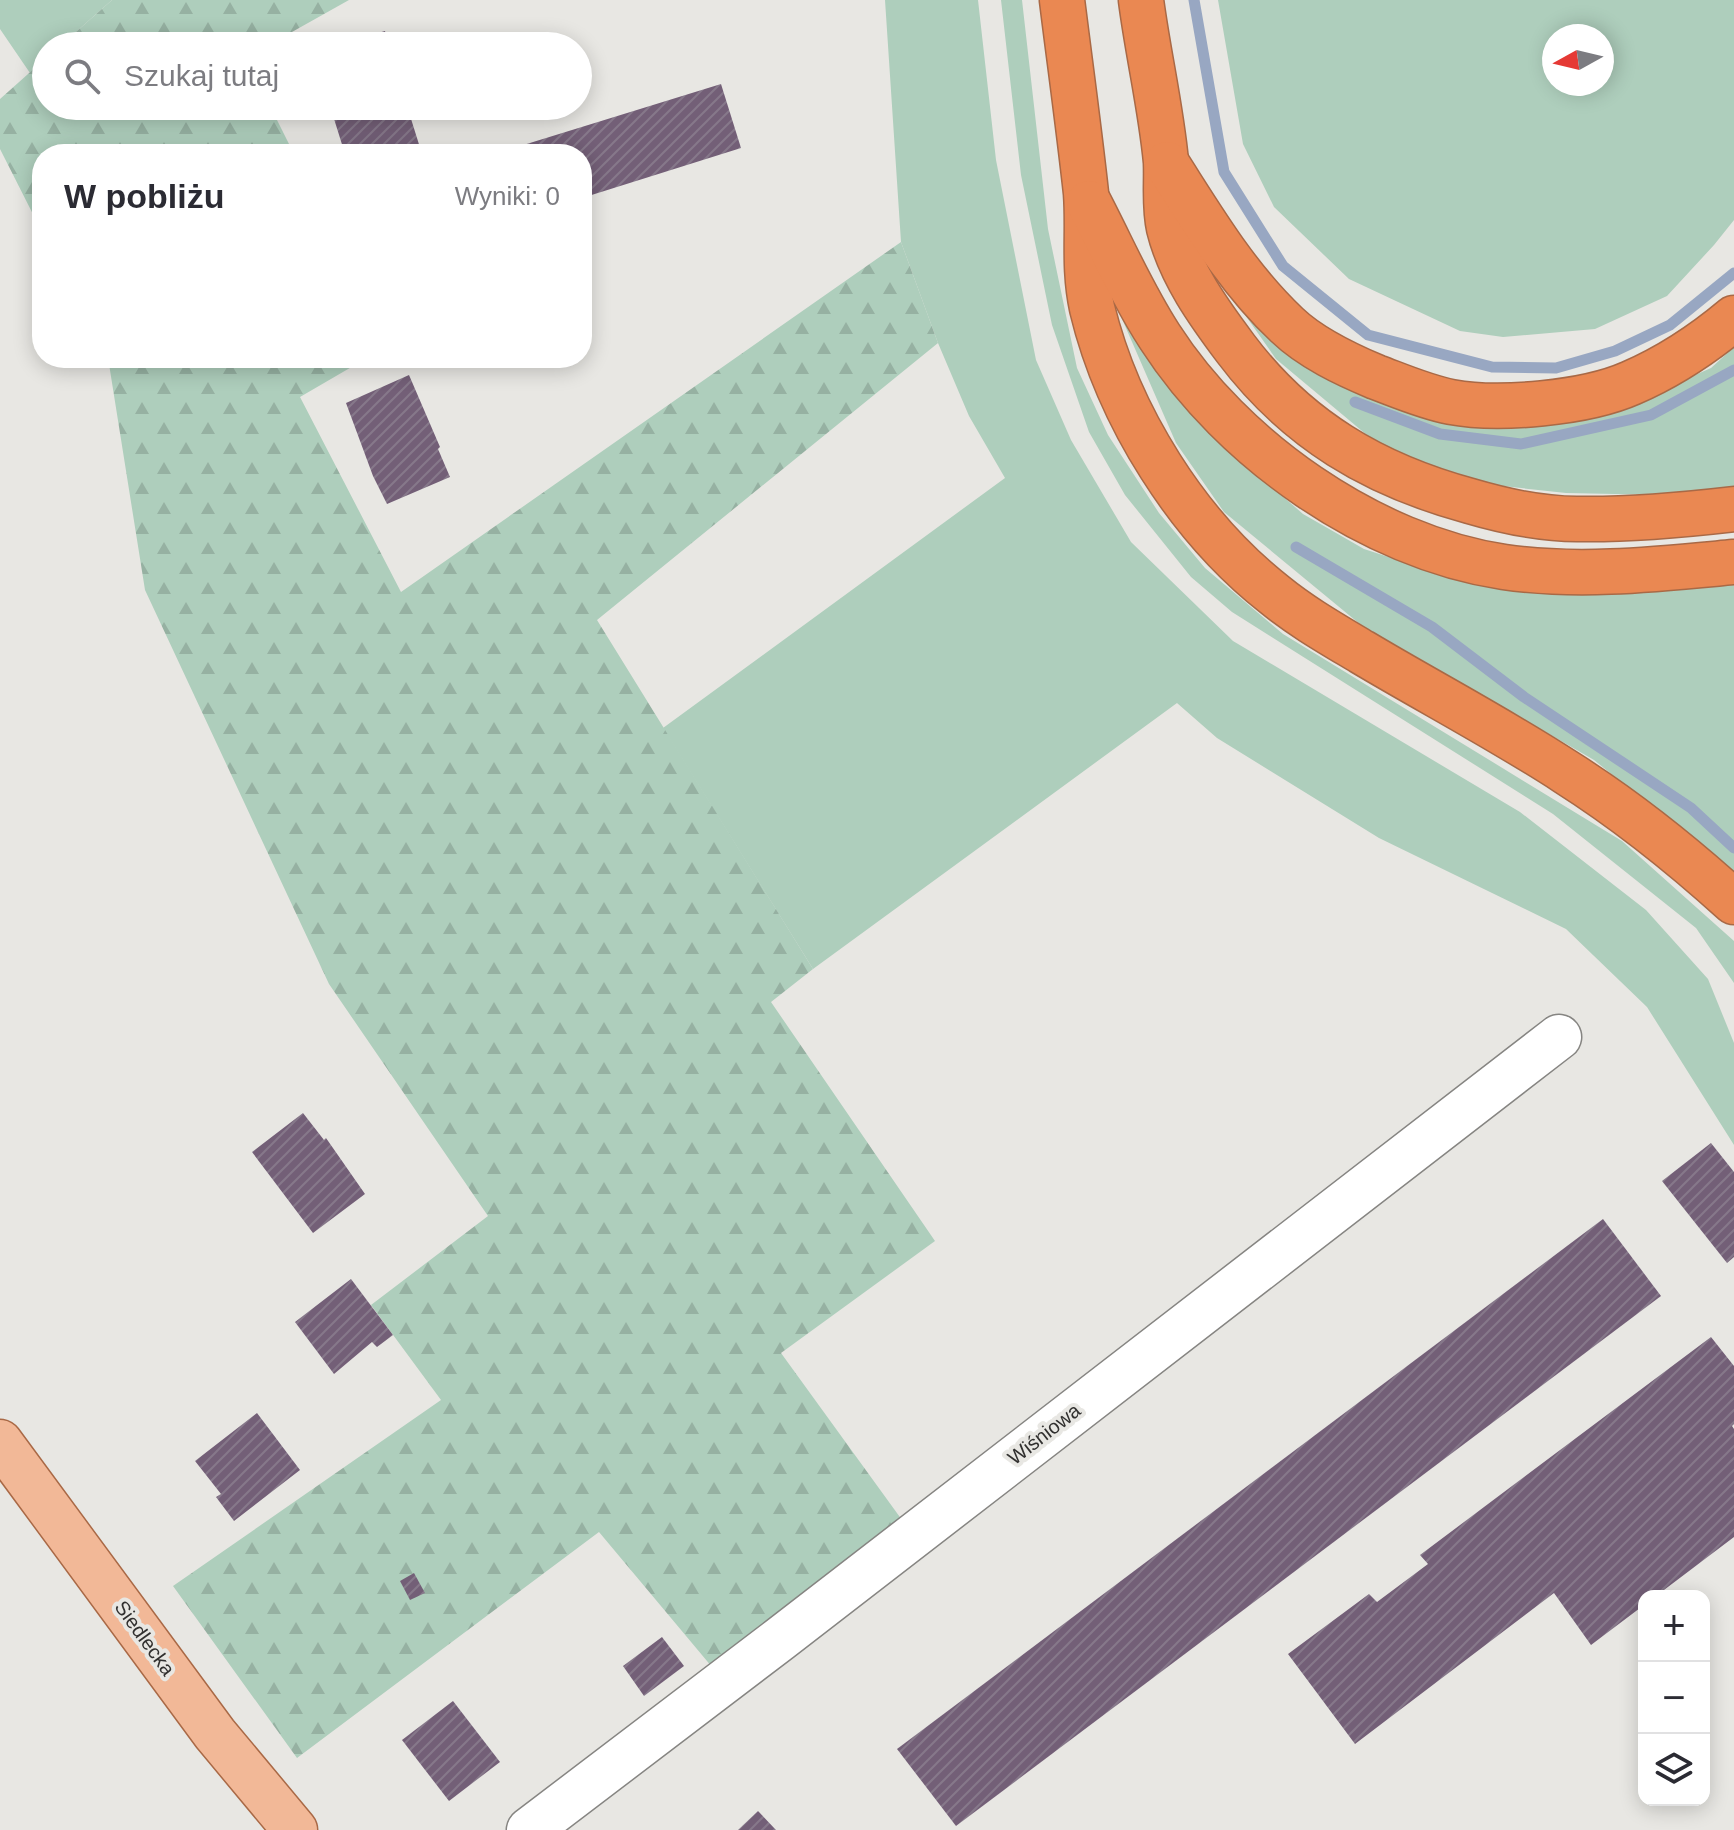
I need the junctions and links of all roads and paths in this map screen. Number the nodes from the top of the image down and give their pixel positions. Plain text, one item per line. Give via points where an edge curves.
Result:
1 (1062, 0) edge
2 (1141, 0) edge
3 (1166, 162) junction
4 (1086, 197) junction
5 (1734, 318) edge
6 (1734, 509) edge
7 (1734, 562) edge
8 (1734, 902) edge
9 (1559, 1037) dead end
10 (0, 1442) edge
11 (295, 1830) edge
12 (529, 1830) edge

1 - 4 highway
2 - 3 highway
3 - 5 highway via 1250,287 1289,327 1342,363 1451,402 1569,400 1630,384 1703,344
3 - 6 highway via 1169,229 1185,271 1246,362 1329,440 1379,470 1431,491 1538,516 1650,518
4 - 7 highway via 1160,338 1223,417 1301,482 1353,513 1395,535 1503,567 1582,571
4 - 8 highway via 1085,268 1103,348 1159,464 1226,549 1273,594 1315,623 1635,818
9 - 12 street, Wiśniowa
10 - 11 main road, Siedlecka via 215,1734

